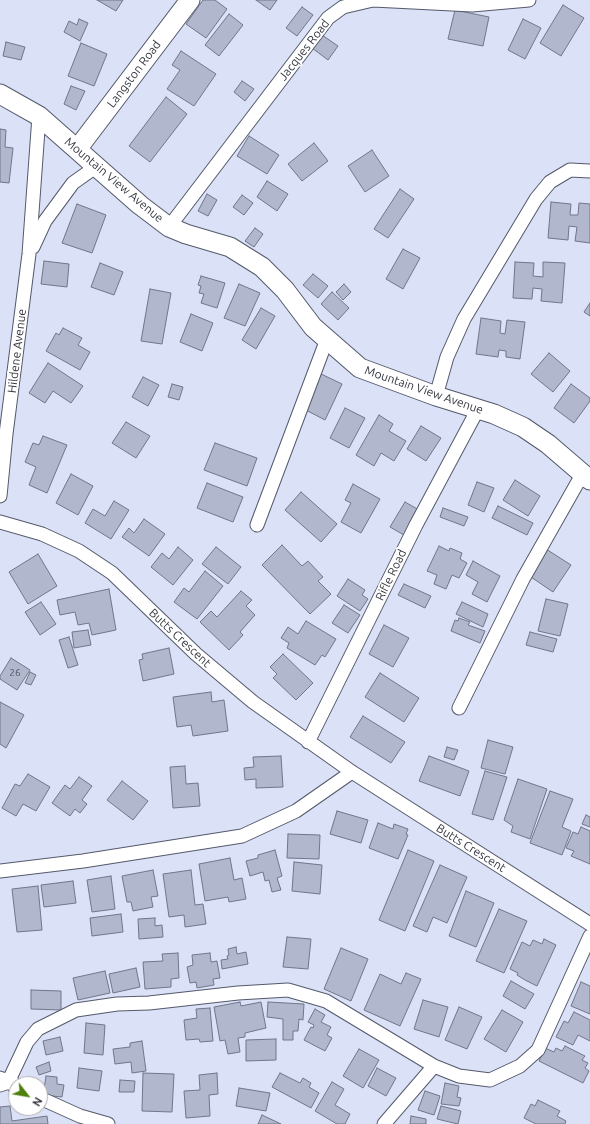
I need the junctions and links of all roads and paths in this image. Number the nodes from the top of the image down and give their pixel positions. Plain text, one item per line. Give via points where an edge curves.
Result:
1 (190, 0) edge
2 (529, 0) edge
3 (0, 94) edge
4 (39, 116) junction
5 (78, 148) junction
6 (97, 166) junction
7 (590, 171) edge
8 (169, 226) junction
9 (29, 254) junction
10 (327, 339) junction
11 (436, 396) junction
12 (478, 409) junction
13 (3, 434) edge
14 (586, 476) edge
15 (0, 496) edge
16 (0, 522) edge
17 (257, 525) dead end
18 (459, 708) dead end
19 (308, 742) junction
20 (352, 772) junction
21 (0, 871) edge
22 (590, 924) edge
23 (590, 936) edge
24 (434, 1066) junction
25 (10, 1076) edge
26 (48, 1102) edge
27 (108, 1124) edge
28 (384, 1124) edge

1 - 5 main road, Langston Road
2 - 8 street, Jacques Road via 472,5 373,0 343,7 328,18
3 - 4 main road, Mountain View Avenue
4 - 5 main road, Mountain View Avenue
4 - 9 street, Hildene Avenue
5 - 6 main road, Mountain View Avenue
6 - 8 main road, Mountain View Avenue
6 - 9 street, Hildene Avenue via 73,183 45,220
7 - 11 street via 570,170 550,182 536,200 464,319 447,356
8 - 10 main road, Mountain View Avenue via 186,234 230,247 262,267 285,290 313,327
9 - 13 street, Hildene Avenue
10 - 11 main road, Mountain View Avenue via 360,368
10 - 17 street
11 - 12 main road, Mountain View Avenue
12 - 14 main road, Mountain View Avenue via 523,427
12 - 19 street, Rifle Road via 416,525
13 - 15 street, Hildene Avenue
14 - 18 street via 523,579
16 - 19 street, Butts Crescent via 42,534 79,551 112,573 196,654 253,702
19 - 20 street, Butts Crescent
20 - 21 street via 296,811 242,836 84,861
20 - 22 street, Butts Crescent
23 - 24 street via 538,1050 520,1066 490,1080 459,1076
24 - 25 street via 326,1001 288,990 202,996 76,1010 38,1029 27,1042
24 - 28 street
26 - 27 street via 80,1116

